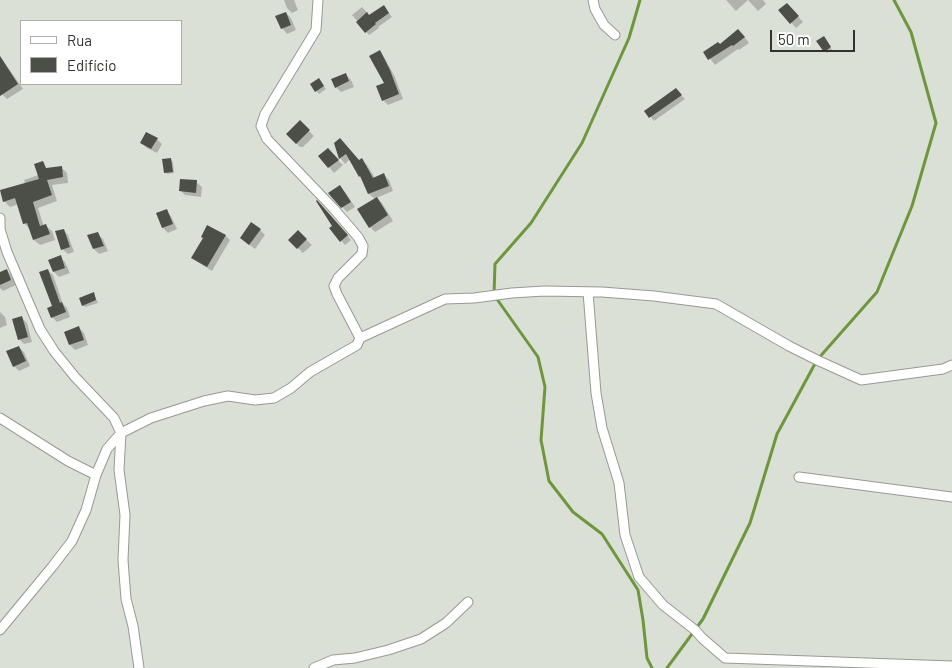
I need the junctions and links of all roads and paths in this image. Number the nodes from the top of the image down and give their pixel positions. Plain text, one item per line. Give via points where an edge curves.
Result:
1 (318, 0) edge
2 (593, 0) edge
3 (615, 35) dead end
4 (0, 218) edge
5 (0, 229) edge
6 (588, 292) junction
7 (360, 338) junction
8 (952, 365) edge
9 (0, 418) edge
10 (120, 433) junction
11 (96, 475) junction
12 (799, 477) dead end
13 (952, 496) edge
14 (468, 602) dead end
15 (1, 626) edge
16 (952, 666) edge
17 (139, 668) edge
18 (314, 668) edge

1 - 7 street via 316,30 261,126 267,139 363,246 362,254 334,286
2 - 3 street via 604,25
4 - 5 street
5 - 10 street via 40,329 75,377 114,418
6 - 7 street via 544,291 445,299
6 - 8 street via 716,304 789,346 860,380
6 - 16 street via 596,393 602,428 619,483 625,535 639,577 663,604 725,658
7 - 10 street via 357,345 310,372 274,398 255,400 228,396 204,400 151,418
9 - 11 street
10 - 11 street via 107,449
10 - 17 street via 118,470 125,515 125,589
11 - 15 street via 86,510 72,540
12 - 13 street
14 - 18 street via 446,623 421,639 355,658 333,660

